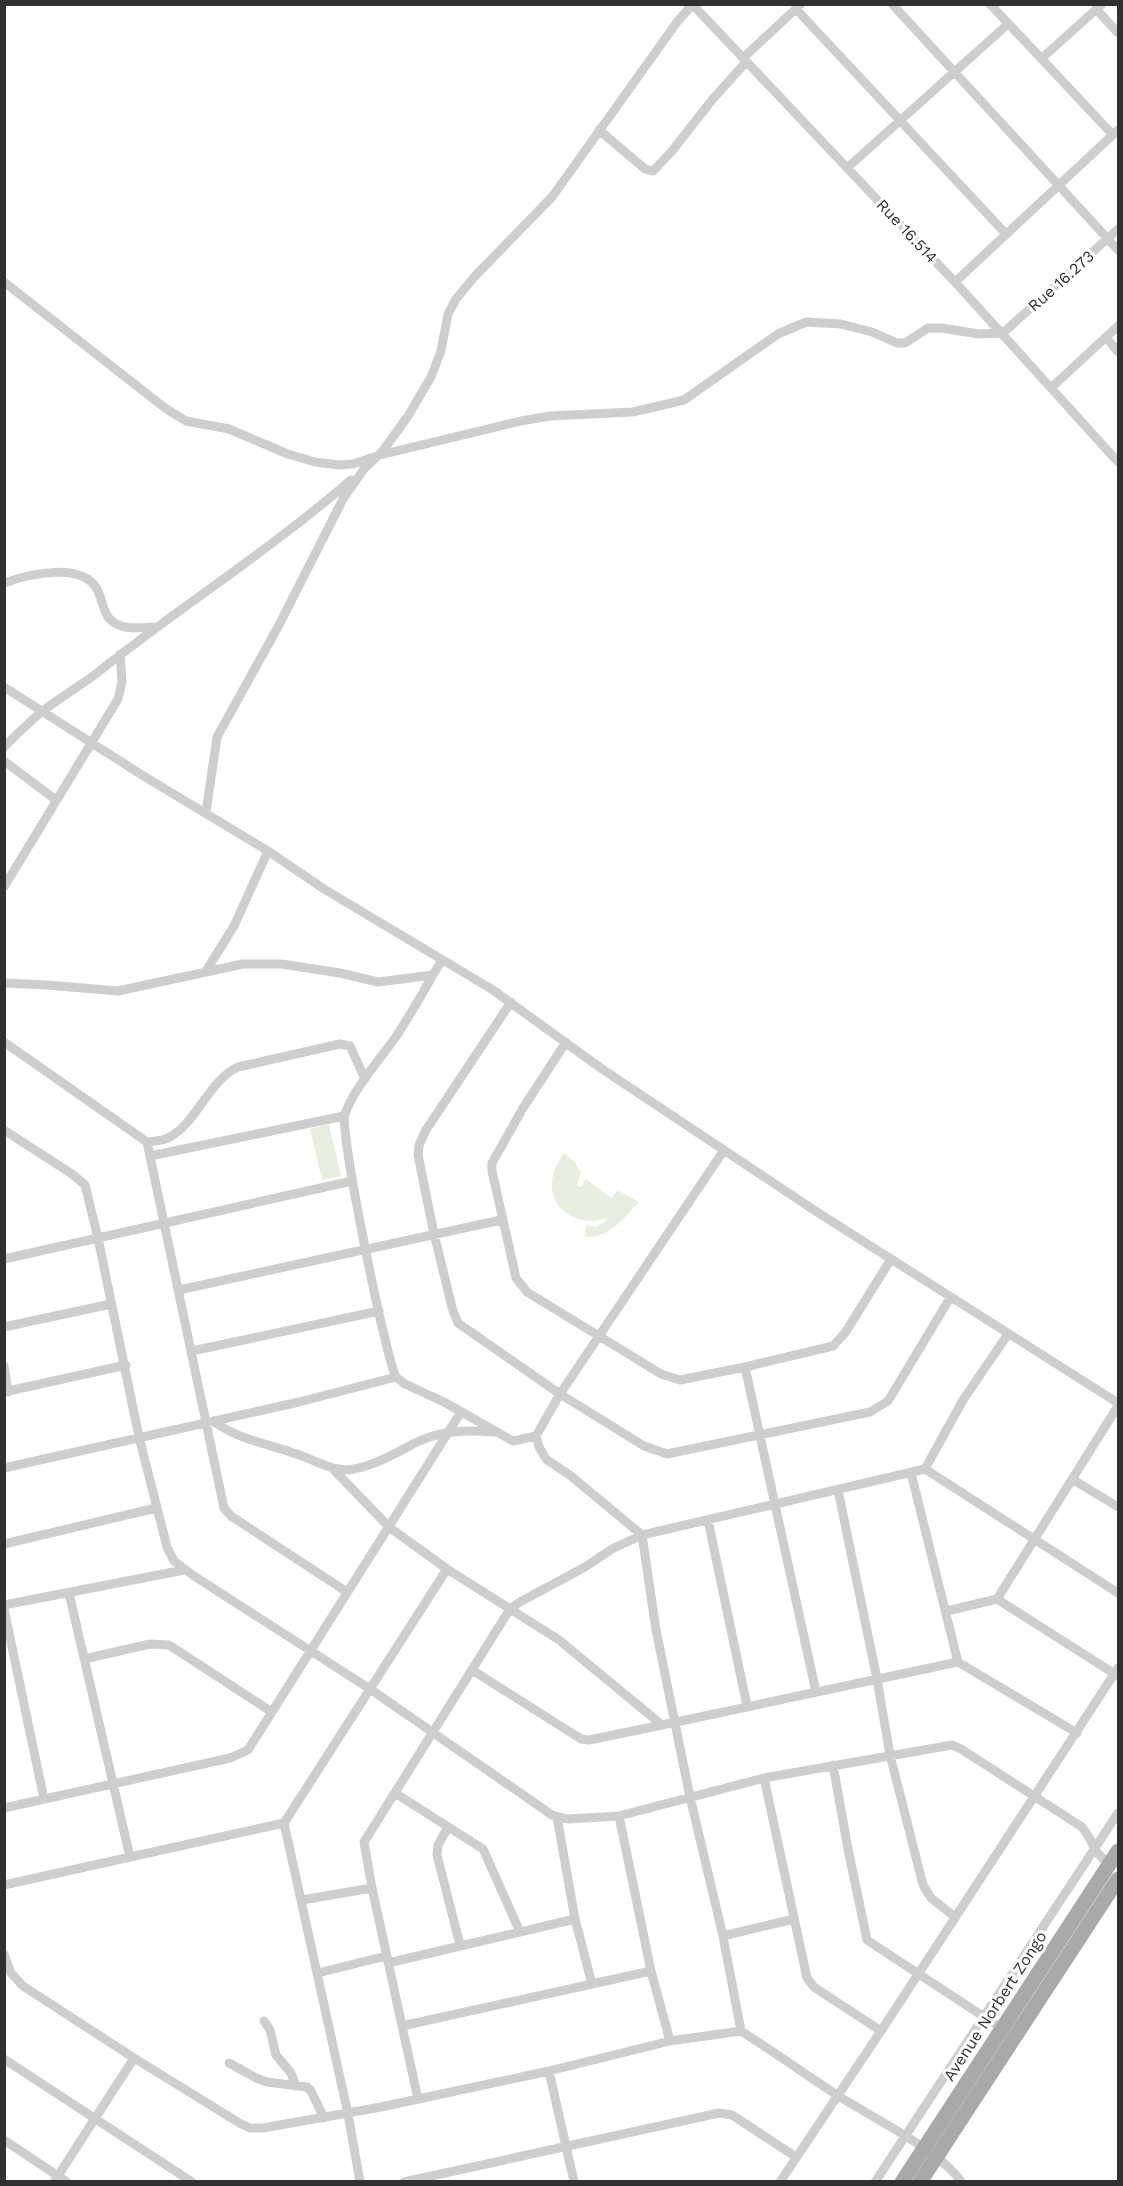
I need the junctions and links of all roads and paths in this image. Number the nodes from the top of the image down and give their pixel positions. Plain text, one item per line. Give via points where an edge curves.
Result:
1 (892, 4) edge
2 (990, 4) edge
3 (693, 5) edge
4 (799, 7) edge
5 (1100, 7) edge
6 (1008, 24) junction
7 (1119, 33) edge
8 (1041, 59) junction
9 (745, 60) junction
10 (954, 72) junction
11 (900, 120) junction
12 (599, 130) junction
13 (1116, 132) edge
14 (847, 168) junction
15 (1058, 186) junction
16 (1119, 229) edge
17 (1006, 234) junction
18 (1108, 239) junction
19 (1119, 250) edge
20 (4, 282) edge
21 (955, 282) junction
22 (1119, 326) edge
23 (1003, 333) junction
24 (1106, 337) junction
25 (1119, 352) edge
26 (1052, 387) junction
27 (380, 455) junction
28 (1119, 462) edge
29 (364, 469) junction
30 (4, 583) edge
31 (156, 627) junction
32 (120, 654) junction
33 (4, 687) edge
34 (43, 711) junction
35 (92, 744) junction
36 (4, 747) edge
37 (4, 760) edge
38 (56, 800) junction
39 (206, 812) junction
40 (268, 851) junction
41 (4, 887) edge
42 (442, 960) junction
43 (206, 971) junction
44 (433, 975) junction
45 (4, 983) edge
46 (511, 1002) junction
47 (4, 1042) edge
48 (566, 1042) junction
49 (365, 1079) junction
50 (344, 1116) junction
51 (4, 1131) edge
52 (147, 1142) junction
53 (724, 1150) junction
54 (150, 1156) junction
55 (352, 1181) junction
56 (501, 1220) junction
57 (164, 1224) junction
58 (434, 1234) junction
59 (98, 1238) junction
60 (366, 1249) junction
61 (891, 1258) junction
62 (4, 1260) edge
63 (179, 1290) junction
64 (950, 1298) junction
65 (111, 1304) junction
66 (379, 1311) junction
67 (4, 1327) edge
68 (1008, 1334) junction
69 (598, 1335) junction
70 (192, 1351) junction
71 (126, 1365) junction
72 (4, 1366) edge
73 (745, 1367) junction
74 (396, 1377) junction
75 (6, 1392) edge
76 (560, 1394) junction
77 (1119, 1405) edge
78 (461, 1412) junction
79 (210, 1421) junction
80 (447, 1432) junction
81 (496, 1432) junction
82 (760, 1434) junction
83 (536, 1436) junction
84 (139, 1437) junction
85 (4, 1468) edge
86 (333, 1469) junction
87 (925, 1469) junction
88 (911, 1473) junction
89 (1071, 1479) junction
90 (838, 1490) junction
91 (774, 1504) junction
92 (1119, 1507) edge
93 (156, 1508) junction
94 (708, 1520) junction
95 (389, 1527) junction
96 (642, 1535) junction
97 (1035, 1538) junction
98 (4, 1544) edge
99 (447, 1569) junction
100 (184, 1570) junction
101 (347, 1592) junction
102 (69, 1593) junction
103 (1119, 1593) edge
104 (997, 1599) junction
105 (4, 1607) edge
106 (510, 1610) junction
107 (947, 1611) junction
108 (310, 1650) junction
109 (84, 1659) junction
110 (958, 1662) junction
111 (472, 1670) junction
112 (1117, 1673) edge
113 (877, 1679) junction
114 (370, 1689) junction
115 (816, 1692) junction
116 (747, 1706) junction
117 (272, 1712) junction
118 (676, 1722) junction
119 (662, 1725) junction
120 (433, 1731) junction
121 (1077, 1733) junction
122 (890, 1755) junction
123 (833, 1765) junction
124 (764, 1778) junction
125 (113, 1784) junction
126 (395, 1793) junction
127 (1035, 1796) junction
128 (690, 1797) junction
129 (44, 1799) junction
130 (4, 1808) edge
131 (1119, 1813) edge
132 (619, 1816) junction
133 (557, 1817) junction
134 (284, 1823) junction
135 (448, 1827) junction
136 (1095, 1850) junction
137 (130, 1857) junction
138 (1116, 1857) edge
139 (1119, 1879) edge
140 (4, 1885) edge
141 (372, 1888) junction
142 (302, 1900) junction
143 (955, 1917) junction
144 (575, 1919) junction
145 (794, 1919) junction
146 (520, 1932) junction
147 (723, 1936) junction
148 (460, 1945) junction
149 (4, 1954) edge
150 (387, 1959) junction
151 (651, 1971) junction
152 (318, 1973) junction
153 (919, 1973) junction
154 (592, 1984) junction
155 (984, 2017) junction
156 (264, 2021) dead end
157 (402, 2026) junction
158 (1001, 2028) junction
159 (741, 2031) junction
160 (881, 2031) junction
161 (670, 2041) junction
162 (134, 2058) junction
163 (4, 2059) edge
164 (229, 2063) dead end
165 (549, 2071) junction
166 (296, 2086) junction
167 (838, 2096) junction
168 (418, 2099) junction
169 (348, 2114) junction
170 (324, 2118) junction
171 (95, 2119) junction
172 (906, 2137) junction
173 (4, 2140) edge
174 (566, 2147) junction
175 (930, 2153) junction
176 (796, 2157) junction
177 (56, 2178) edge
178 (67, 2181) edge
179 (192, 2181) edge
180 (360, 2181) edge
181 (404, 2181) edge
182 (574, 2181) edge
183 (780, 2181) edge
184 (875, 2181) edge
185 (902, 2181) edge
186 (920, 2181) edge
187 (961, 2181) edge

1 - 10 street
2 - 6 street
3 - 9 street, Rue 16.514
3 - 12 street via 676,22
4 - 9 street
4 - 11 street
5 - 7 street
5 - 8 street
6 - 8 street
6 - 10 street
8 - 13 street
9 - 12 street via 653,171 645,169
9 - 14 street, Rue 16.514
10 - 11 street
10 - 15 street
11 - 14 street
11 - 17 street
12 - 27 street via 552,196 456,299 448,314 434,371
13 - 15 street
14 - 21 street, Rue 16.514
15 - 17 street
15 - 18 street
16 - 18 street, Rue 16.273
17 - 21 street
18 - 19 street
18 - 23 street, Rue 16.273
20 - 27 street via 186,421 229,429 288,454 328,465 353,464
21 - 23 street, Rue 16.514
22 - 24 street
23 - 26 street, Rue 16.514
23 - 27 street via 934,328 923,330 905,343 897,343 842,324 806,322 778,334 684,400 633,411 521,421
24 - 25 street
24 - 26 street
26 - 28 street, Rue 16.514
27 - 29 street
29 - 31 street via 235,572
29 - 39 street via 343,499 218,737
30 - 31 street via 22,577 76,572 92,581 107,617 118,625
31 - 32 street
32 - 34 street
32 - 35 street via 120,694
33 - 34 street
34 - 35 street
34 - 36 street
35 - 38 street
35 - 39 street
37 - 38 street
38 - 41 street
39 - 40 street
40 - 42 street
40 - 43 street via 234,926
42 - 44 street
42 - 46 street
43 - 44 street via 243,964 281,964 378,982
43 - 45 street via 116,991
44 - 49 street
46 - 48 street
46 - 58 street via 418,1145
47 - 52 street
48 - 53 street
48 - 56 street via 493,1159
49 - 50 street
49 - 52 street via 350,1046 340,1044 238,1067 225,1075 169,1138
50 - 54 street
50 - 55 street
51 - 59 street via 82,1182
52 - 54 street
53 - 61 street
53 - 69 street
54 - 57 street
55 - 57 street
55 - 60 street
56 - 58 street
56 - 69 street via 521,1286
57 - 59 street
57 - 63 street
58 - 60 street
58 - 76 street via 458,1323
59 - 62 street
59 - 65 street
60 - 63 street
60 - 66 street
61 - 64 street
61 - 73 street via 836,1344
63 - 70 street
64 - 68 street
64 - 82 street via 888,1401 870,1412
65 - 67 street
65 - 71 street
66 - 70 street
66 - 74 street
68 - 77 street
68 - 87 street via 963,1400
69 - 73 street via 675,1380
69 - 76 street
70 - 79 street
71 - 75 street
71 - 84 street
72 - 75 street
73 - 82 street
74 - 78 street
74 - 79 street
76 - 82 street via 661,1454
76 - 83 street
77 - 89 street
78 - 80 street
78 - 81 street
79 - 84 street
79 - 86 street via 231,1433
79 - 101 street via 221,1498 227,1513
80 - 81 street
80 - 86 street via 367,1466
80 - 95 street
81 - 83 street via 513,1441
82 - 91 street
83 - 96 street via 546,1460
84 - 85 street
84 - 93 street
86 - 95 street
87 - 88 street
87 - 97 street
88 - 90 street
88 - 107 street
89 - 92 street
89 - 97 street
90 - 91 street
90 - 113 street
91 - 94 street
91 - 115 street
93 - 98 street
93 - 100 street via 169,1553
94 - 96 street
94 - 116 street
95 - 99 street
95 - 101 street
96 - 106 street
96 - 118 street via 656,1630
97 - 103 street
97 - 104 street
99 - 106 street
99 - 114 street
100 - 102 street
100 - 108 street
101 - 108 street
102 - 105 street
102 - 109 street
104 - 107 street
104 - 112 street
105 - 129 street
106 - 111 street
106 - 119 street via 559,1640
107 - 110 street
108 - 114 street
108 - 117 street
109 - 117 street via 150,1644 169,1645
109 - 125 street
110 - 113 street
110 - 121 street
111 - 119 street via 582,1740
111 - 120 street
112 - 121 street
113 - 115 street
113 - 122 street
114 - 120 street
114 - 134 street
115 - 116 street
116 - 118 street
117 - 125 street via 241,1754
118 - 119 street
118 - 128 street
120 - 126 street
120 - 133 street
121 - 127 street
122 - 123 street
122 - 127 street via 956,1746
122 - 143 street via 923,1885 930,1898
123 - 124 street
123 - 153 street via 865,1937
124 - 128 street
124 - 145 street
125 - 129 street
125 - 137 street
126 - 135 street
126 - 141 street via 364,1842
127 - 136 street via 1082,1827
127 - 143 street
128 - 132 street
128 - 147 street
129 - 130 street
131 - 136 street
132 - 133 street
132 - 151 street
133 - 144 street
134 - 137 street
134 - 142 street
135 - 146 street via 486,1854
135 - 148 street via 437,1855
136 - 138 street
136 - 155 street
137 - 140 street
138 - 158 main road, Avenue Norbert Zongo
139 - 175 main road, Avenue Norbert Zongo
141 - 142 street
141 - 150 street
142 - 152 street
143 - 153 street
144 - 146 street
144 - 154 street
145 - 147 street
145 - 160 street via 811,1984
146 - 148 street
147 - 159 street
148 - 150 street
149 - 162 street via 17,1981
150 - 152 street
150 - 157 street
151 - 154 street
151 - 161 street
152 - 169 street
153 - 155 street
153 - 160 street
154 - 157 street
155 - 158 street
155 - 172 street
156 - 166 street via 276,2055
157 - 168 street
158 - 175 main road, Avenue Norbert Zongo
159 - 161 street
159 - 167 street
160 - 167 street
161 - 165 street
162 - 170 street via 250,2128
162 - 171 street
163 - 171 street
164 - 166 street via 262,2080
165 - 168 street
165 - 174 street
166 - 170 street via 310,2089
167 - 172 street
167 - 176 street
168 - 169 street
169 - 170 street
169 - 180 street
171 - 177 street
171 - 179 street
172 - 175 street
172 - 184 street
173 - 177 street
174 - 176 street via 726,2113
174 - 181 street
174 - 182 street
175 - 185 main road, Avenue Norbert Zongo
175 - 186 main road, Avenue Norbert Zongo
175 - 187 street
176 - 183 street
177 - 178 street

